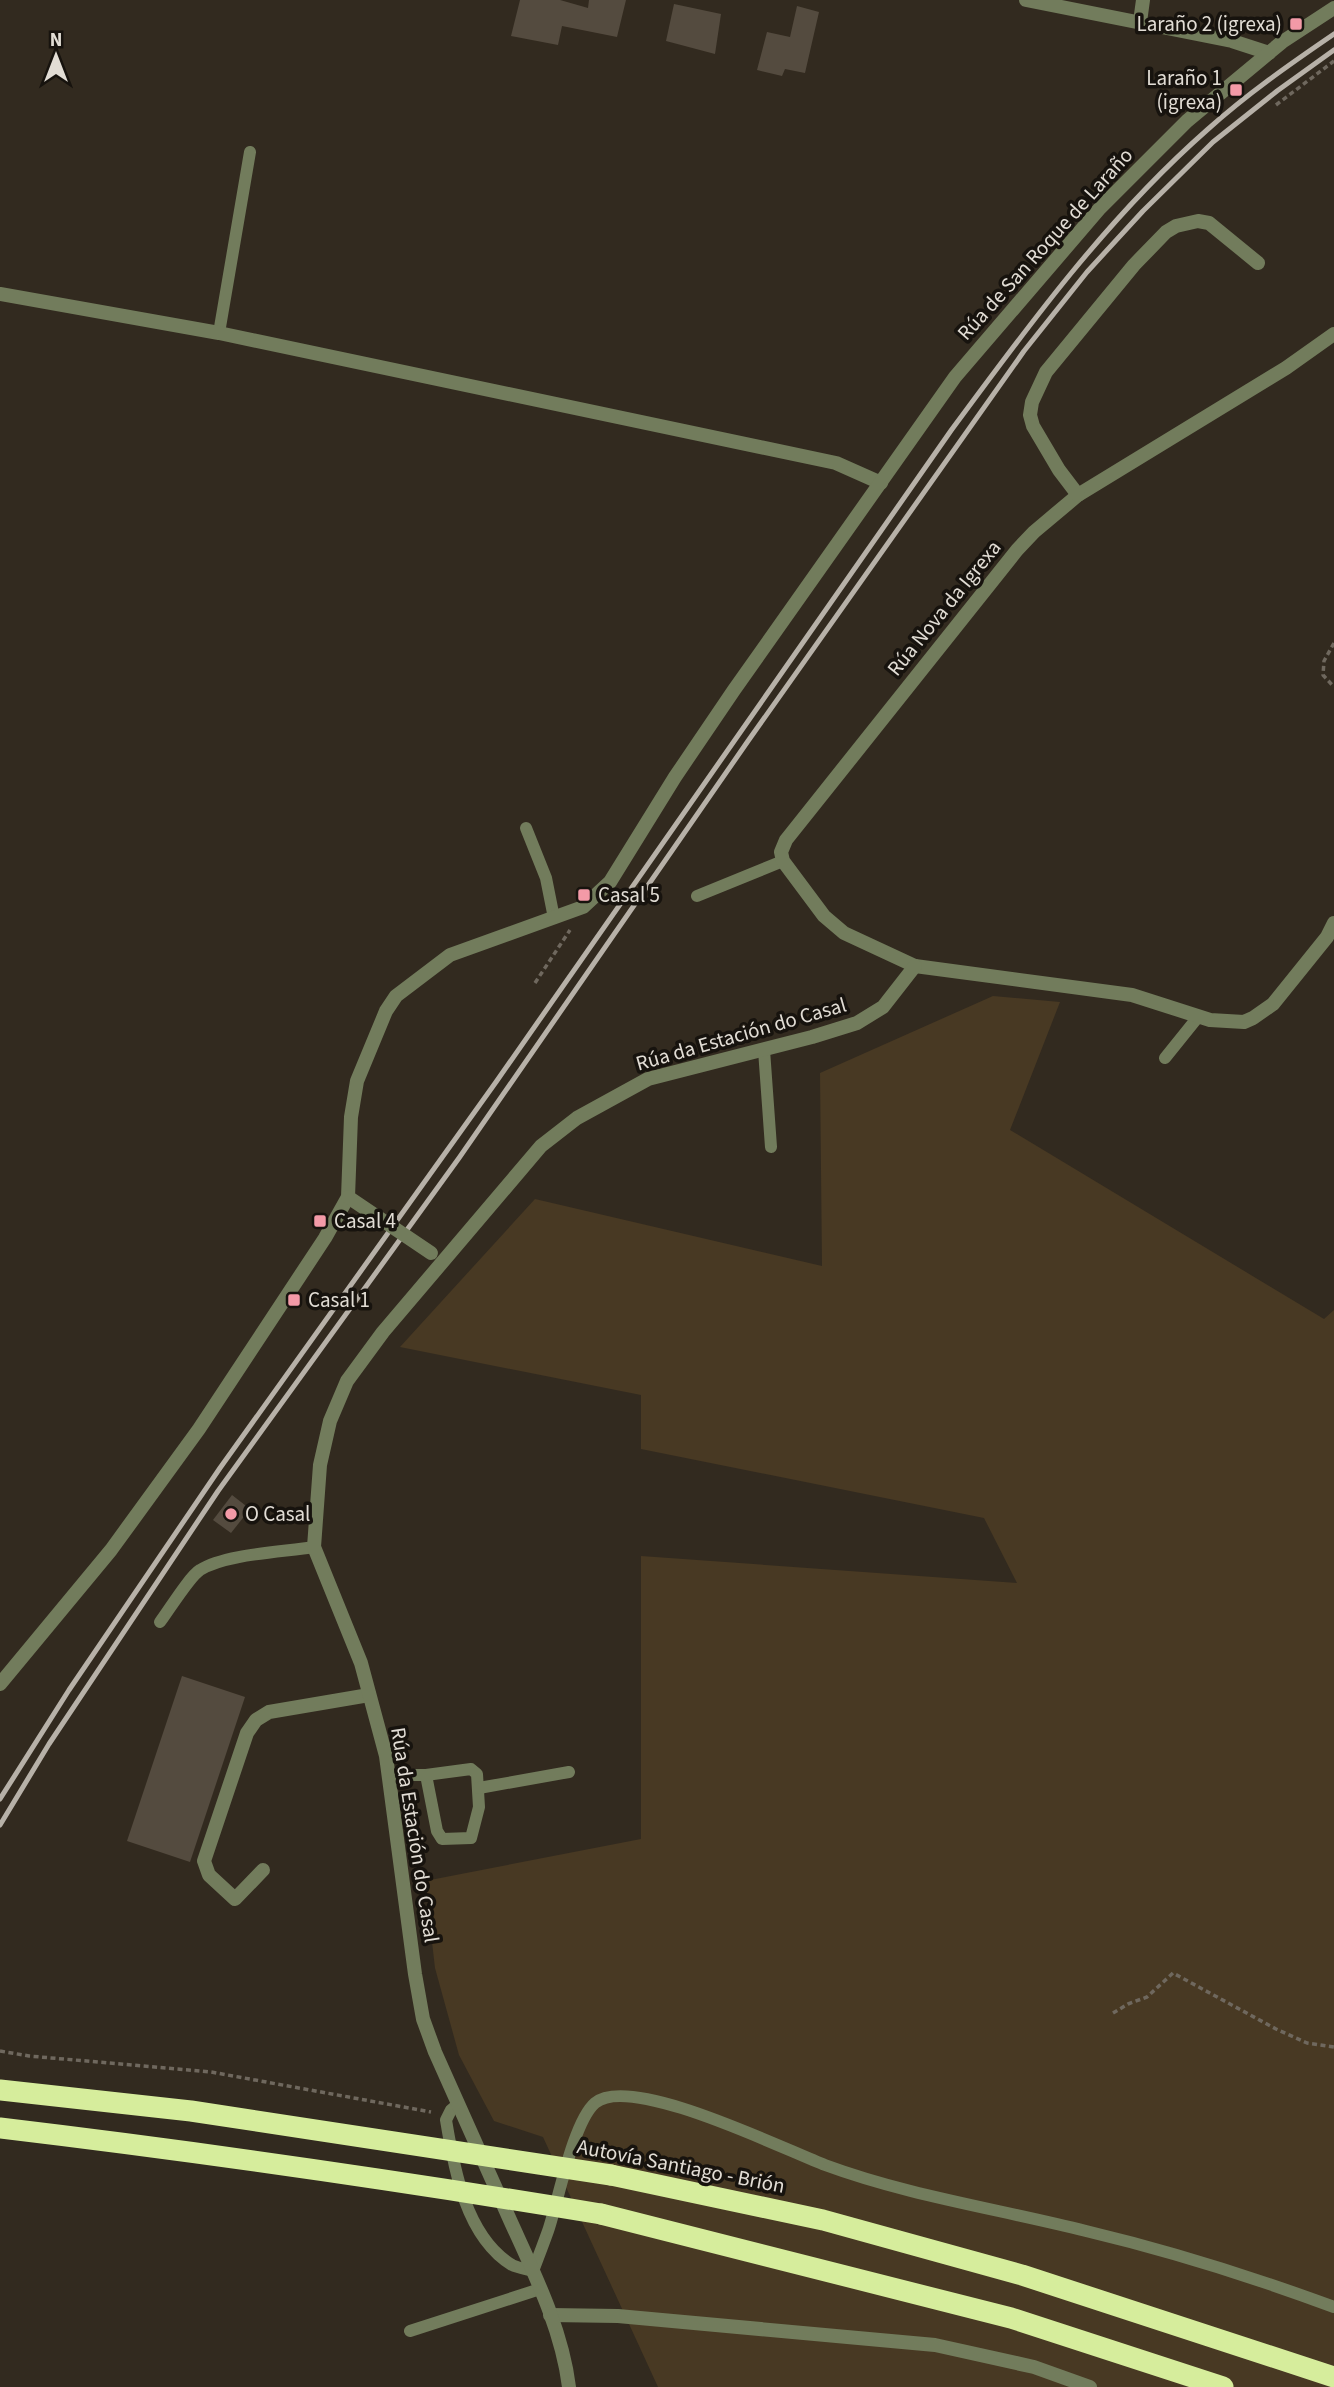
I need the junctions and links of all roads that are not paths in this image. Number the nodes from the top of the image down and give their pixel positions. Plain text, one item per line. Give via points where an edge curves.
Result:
1 (1026, 0) edge
2 (1143, 0) edge
3 (1334, 8) edge
4 (1140, 22) junction
5 (1269, 53) junction
6 (250, 152) dead end
7 (1258, 263) dead end
8 (0, 294) edge
9 (219, 333) junction
10 (1334, 334) edge
11 (881, 484) junction
12 (1078, 495) junction
13 (526, 828) dead end
14 (783, 861) junction
15 (697, 896) dead end
16 (554, 918) junction
17 (1334, 923) edge
18 (915, 967) junction
19 (1198, 1017) junction
20 (764, 1050) junction
21 (1165, 1058) dead end
22 (771, 1147) dead end
23 (348, 1197) junction
24 (444, 1261) junction
25 (314, 1547) junction
26 (160, 1622) dead end
27 (0, 1685) edge
28 (369, 1695) junction
29 (569, 1772) dead end
30 (426, 1775) junction
31 (390, 1780) junction
32 (479, 1788) junction
33 (263, 1870) dead end
34 (0, 2090) edge
35 (455, 2107) junction
36 (0, 2128) edge
37 (533, 2271) junction
38 (540, 2288) junction
39 (1334, 2307) edge
40 (550, 2315) junction
41 (410, 2331) dead end
42 (1334, 2376) edge
43 (569, 2387) edge
44 (1090, 2387) edge
45 (1223, 2387) edge

1 - 4 street
2 - 4 street
3 - 5 street, Rúa de San Roque de Laraño
4 - 5 street
5 - 11 street, Rúa de San Roque de Laraño via 1187,121 1100,208 955,377
6 - 9 lane
7 - 12 street via 1209,223 1176,226 1134,265 1046,372 1032,402 1032,426
8 - 9 street
9 - 11 street via 836,463
10 - 12 street, Rúa Nova da Igrexa
11 - 16 street, Rúa de San Roque de Laraño via 690,755 610,883 583,908
12 - 14 street, Rúa Nova da Igrexa via 1009,560 786,840
13 - 16 lane via 546,878
14 - 15 lane
14 - 18 street via 824,916 844,933
16 - 23 street via 450,955 396,996 357,1080
17 - 19 street via 1273,1004 1253,1018 1234,1023
18 - 19 street via 1132,995
18 - 20 street, Rúa da Estación do Casal via 883,1007 857,1023
19 - 21 lane
20 - 22 lane
20 - 24 street, Rúa da Estación do Casal via 648,1079 577,1118 541,1146
23 - 24 street, bridge
23 - 27 street via 199,1429 111,1550
24 - 25 street, Rúa da Estación do Casal via 347,1381 330,1421 320,1465
25 - 26 lane via 216,1563 198,1571
25 - 28 street, Rúa da Estación do Casal via 361,1663
28 - 31 street, Rúa da Estación do Casal
28 - 33 street via 269,1712 247,1733 204,1861 209,1875 235,1899
29 - 32 lane
30 - 31 lane
30 - 32 lane via 471,1769 477,1774
30 - 32 lane via 442,1839 471,1838
31 - 35 street, Rúa da Estación do Casal via 423,2019
34 - 42 highway, Autovía Santiago - Brión, bridge via 191,2111 611,2175 823,2220 1022,2275
35 - 37 street, Rúa da Estación do Casal
35 - 37 lane via 446,2120 469,2215 491,2249 514,2266
36 - 45 highway, bridge via 370,2176 601,2214 1011,2318
37 - 38 street, Rúa da Estación do Casal
37 - 39 lane via 586,2117 596,2103 626,2095 650,2098 826,2165 909,2190 1087,2231 1240,2274
38 - 40 street, Rúa da Estación do Casal
38 - 41 lane
40 - 43 street, Rúa da Estación do Casal
40 - 44 street via 618,2316 935,2345 1034,2367

